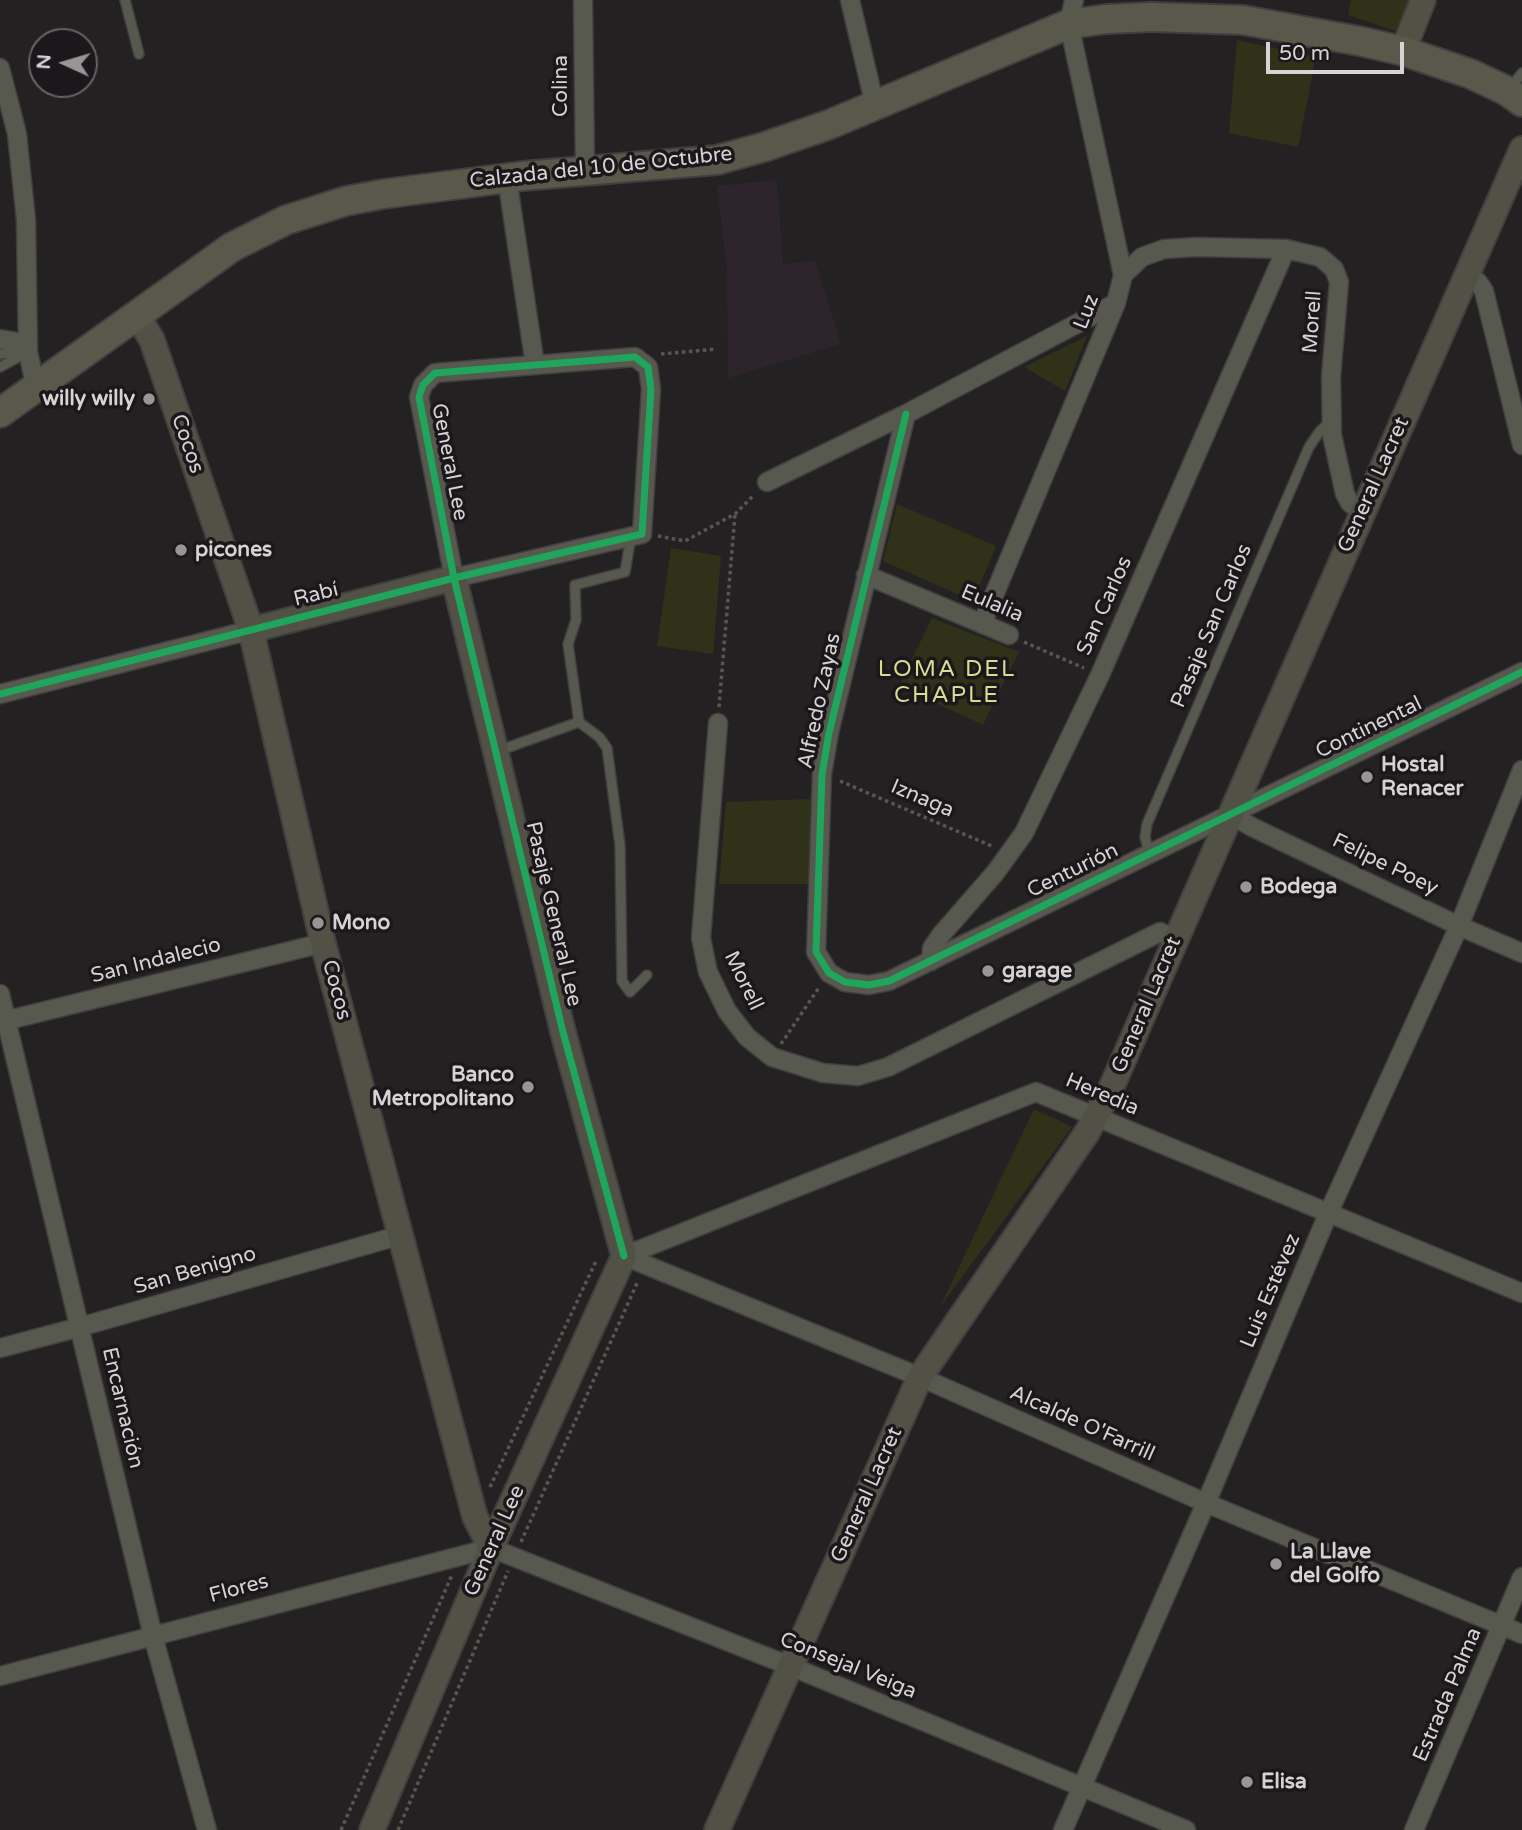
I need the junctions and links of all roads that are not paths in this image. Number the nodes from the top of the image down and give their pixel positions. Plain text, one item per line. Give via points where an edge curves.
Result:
1 (125, 0) edge
2 (583, 0) edge
3 (850, 0) edge
4 (1423, 0) edge
5 (1072, 12) edge
6 (1403, 51) junction
7 (139, 54) dead end
8 (0, 68) edge
9 (1517, 89) edge
10 (875, 106) junction
11 (1522, 149) edge
12 (584, 171) junction
13 (507, 178) junction
14 (1286, 248) junction
15 (1123, 275) junction
16 (1466, 275) junction
17 (1116, 303) junction
18 (138, 315) junction
19 (0, 339) edge
20 (28, 348) junction
21 (0, 354) edge
22 (536, 365) junction
23 (0, 367) edge
24 (36, 389) junction
25 (0, 413) edge
26 (906, 414) junction
27 (1331, 421) junction
28 (1522, 445) edge
29 (767, 482) road end
30 (1363, 511) junction
31 (637, 535) junction
32 (866, 575) junction
33 (454, 578) junction
34 (982, 624) junction
35 (251, 630) junction
36 (1009, 635) road end
37 (1522, 672) edge
38 (0, 694) edge
39 (579, 722) junction
40 (718, 723) road end
41 (496, 752) junction
42 (1522, 770) edge
43 (1231, 815) junction
44 (1149, 853) junction
45 (1459, 926) junction
46 (1175, 939) junction
47 (323, 943) junction
48 (1522, 953) edge
49 (931, 961) junction
50 (647, 975) dead end
51 (0, 994) edge
52 (3, 1022) edge
53 (1096, 1117) junction
54 (1328, 1214) junction
55 (401, 1235) junction
56 (624, 1256) junction
57 (1522, 1293) edge
58 (80, 1327) junction
59 (0, 1348) edge
60 (920, 1377) junction
61 (1206, 1503) junction
62 (491, 1548) junction
63 (1522, 1577) edge
64 (1502, 1625) junction
65 (1522, 1634) edge
66 (153, 1636) junction
67 (790, 1667) junction
68 (0, 1676) edge
69 (1082, 1786) junction
70 (207, 1830) edge
71 (372, 1830) edge
72 (717, 1830) edge
73 (1063, 1830) edge
74 (1186, 1830) edge
75 (1415, 1830) edge

1 - 7 lane
2 - 12 street, Colina
3 - 10 street
4 - 6 street
5 - 6 main road, Calzada del 10 de Octubre via 1107,19 1244,20
5 - 10 main road, Calzada del 10 de Octubre
5 - 15 street, Luz
6 - 9 main road, Calzada del 10 de Octubre
8 - 20 street via 17,134 24,196
10 - 12 main road, Calzada del 10 de Octubre via 764,148 717,160
11 - 16 street, General Lacret
12 - 13 main road, Calzada del 10 de Octubre
13 - 18 main road, Calzada del 10 de Octubre via 346,201 286,220 232,247
13 - 22 street
14 - 15 street, Morell via 1164,249 1142,257
14 - 27 street, Morell via 1320,257 1334,269 1339,282
14 - 49 street, San Carlos via 1100,674 1024,833 940,935
15 - 17 street, Luz
16 - 28 street via 1484,291
16 - 30 street, General Lacret
17 - 26 street
17 - 34 street, Luz
18 - 24 main road, Calzada del 10 de Octubre
18 - 35 street, Cocos via 152,340
19 - 20 street
20 - 21 lane
20 - 23 lane
20 - 24 street
22 - 31 street via 635,357 648,368 651,390
22 - 33 street, General Lee via 435,373 423,385 419,397
24 - 25 main road, Calzada del 10 de Octubre
26 - 29 street
26 - 32 street, Alfredo Zayas
27 - 30 street, Morell via 1345,494
27 - 44 lane, Pasaje San Carlos via 1309,447 1147,824
30 - 43 street, General Lacret
31 - 33 street, Rabí
31 - 39 lane via 625,572 575,585 576,620 568,643
32 - 34 street, Eulalia
32 - 49 street, Alfredo Zayas via 822,774 816,953 829,973 845,982 869,985
33 - 35 street, Rabí
33 - 41 street, Pasaje General Lee
34 - 36 street, Eulalia
35 - 38 street, Rabí
35 - 47 street, Cocos
37 - 43 street, Continental
39 - 41 lane
39 - 50 lane via 607,748 620,845 622,981 630,992
40 - 46 street, Morell via 701,938 708,972 727,1011 747,1037 772,1057 823,1073 858,1076 888,1067 1160,932
41 - 56 street, Pasaje General Lee via 563,1032
42 - 45 street, Luis Estévez
43 - 44 street, Centurión
43 - 45 street, Felipe Poey
43 - 46 street, General Lacret
44 - 49 street, Centurión
45 - 48 street, Felipe Poey
45 - 54 street, Luis Estévez
46 - 53 street, General Lacret
47 - 52 street, San Indalecio
47 - 55 street, Cocos
51 - 52 street, Encarnación
52 - 58 street, Encarnación
53 - 54 street, Heredia
53 - 56 street, Heredia via 1036,1092
53 - 60 street, General Lacret
54 - 57 street, Heredia
54 - 61 street, Luis Estévez
55 - 58 street, San Benigno
55 - 62 street, Cocos via 475,1517
56 - 60 street, Alcalde O'Farrill
56 - 62 street, General Lee
58 - 59 street, San Benigno
58 - 66 street, Encarnación
60 - 61 street, Alcalde O'Farrill
60 - 67 street, General Lacret
61 - 64 street, Alcalde O'Farrill
61 - 69 street, Luis Estévez
62 - 66 street, Flores
62 - 67 street, Consejal Veiga
62 - 71 street, General Lee
63 - 64 street, Estrada Palma
64 - 65 street, Alcalde O'Farrill
64 - 75 street, Estrada Palma
66 - 68 street, Flores
66 - 70 street, Encarnación
67 - 69 street, Consejal Veiga
67 - 72 street, General Lacret
69 - 73 street, Luis Estévez
69 - 74 street, Consejal Veiga

